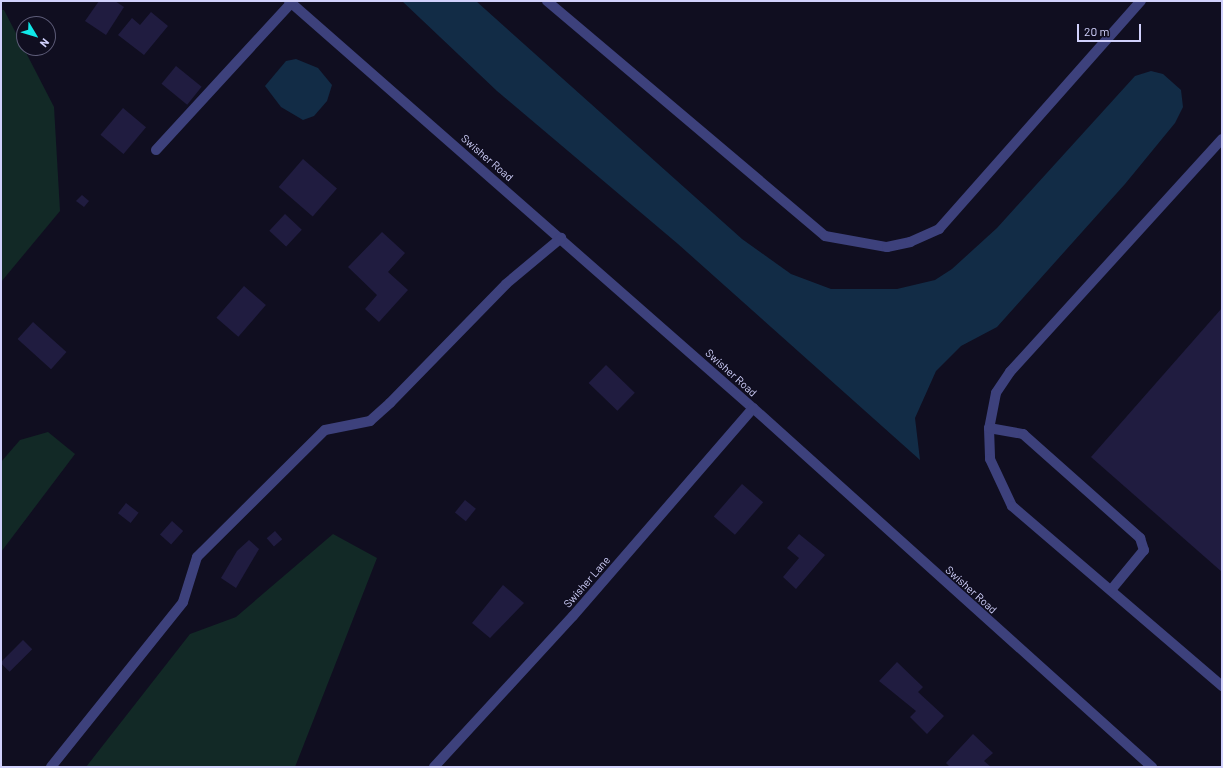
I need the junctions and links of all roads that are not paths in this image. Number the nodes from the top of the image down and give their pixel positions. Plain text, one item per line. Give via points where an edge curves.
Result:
1 (547, 1) edge
2 (1141, 1) edge
3 (290, 2) edge
4 (1222, 139) edge
5 (156, 150) dead end
6 (561, 238) junction
7 (753, 408) junction
8 (989, 428) junction
9 (1110, 590) junction
10 (1222, 686) edge
11 (51, 767) edge
12 (434, 767) edge
13 (1152, 767) edge

1 - 2 street via 824,236 887,247 910,242 939,229
3 - 5 street
3 - 6 street, Swisher Road
4 - 8 street via 1010,372 996,393
6 - 7 street, Swisher Road
6 - 11 street via 506,284 375,416 325,430 197,557 183,602
7 - 12 street, Swisher Lane via 573,616
7 - 13 street, Swisher Road
8 - 9 street via 990,459 1012,506
8 - 9 street via 1023,434 1140,538 1144,550
9 - 10 street

